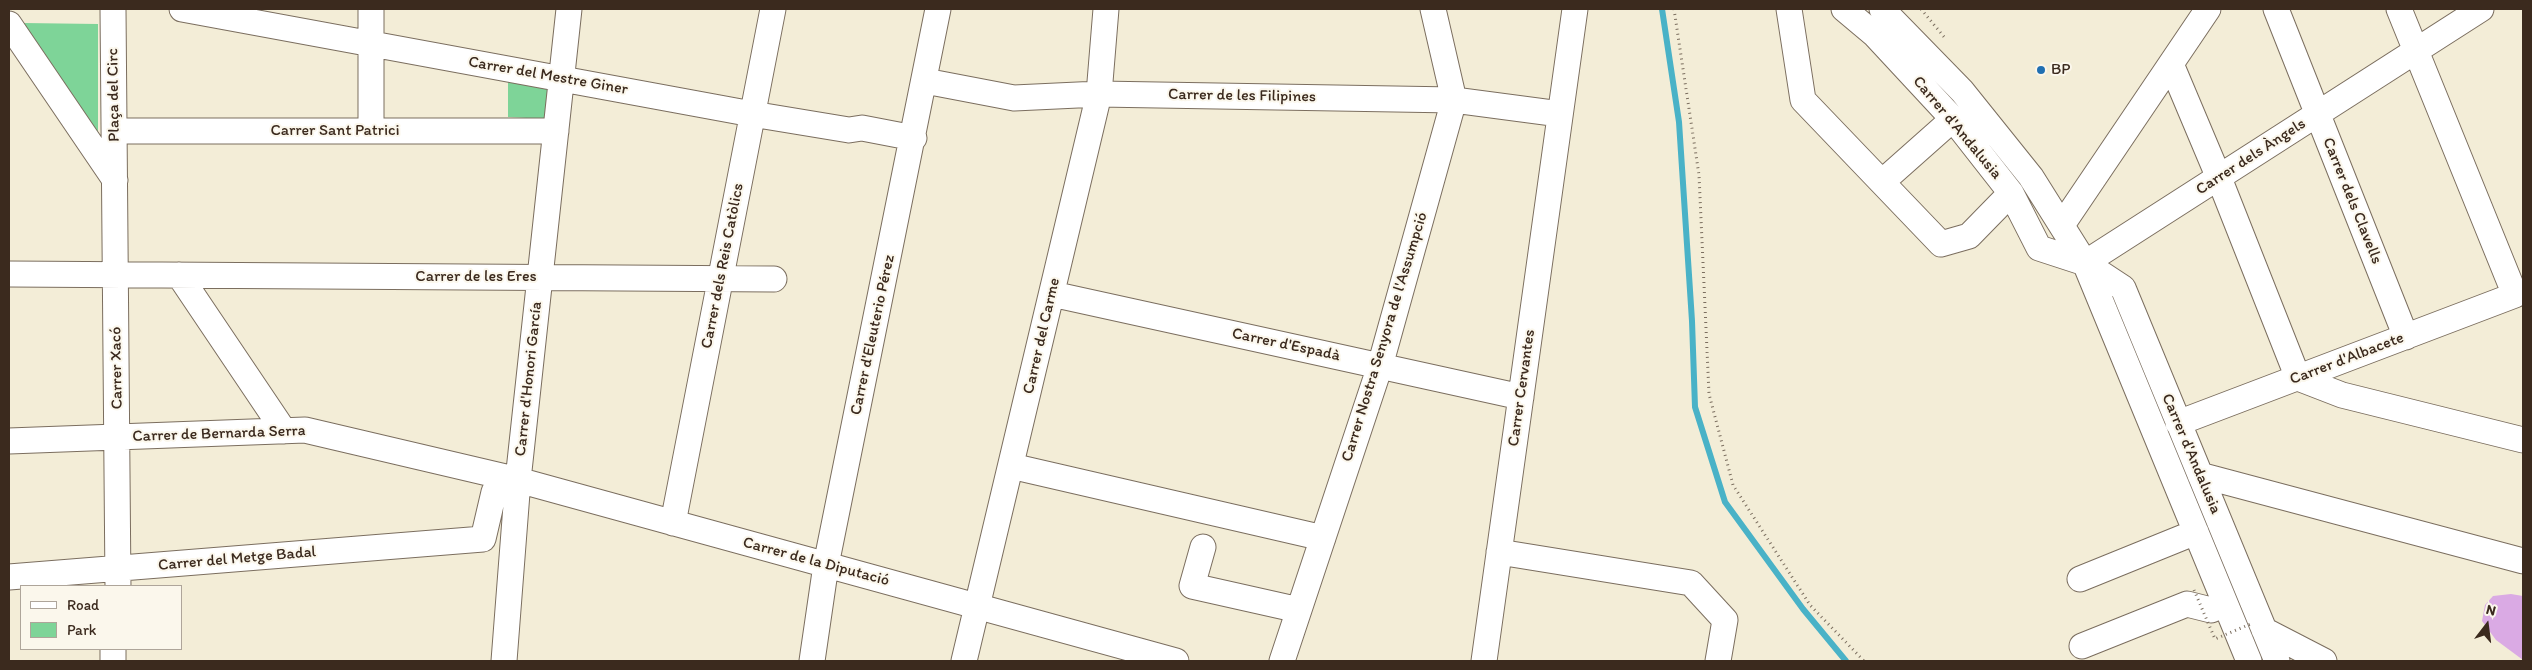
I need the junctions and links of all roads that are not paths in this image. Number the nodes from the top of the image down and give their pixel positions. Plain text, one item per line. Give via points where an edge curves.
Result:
1 (113, 9) edge
2 (182, 9) edge
3 (371, 9) edge
4 (569, 9) edge
5 (773, 9) edge
6 (938, 9) edge
7 (1106, 9) edge
8 (1433, 9) edge
9 (1575, 9) edge
10 (1789, 9) edge
11 (1844, 9) edge
12 (1882, 9) edge
13 (2208, 9) edge
14 (2276, 9) edge
15 (2399, 9) edge
16 (2481, 9) edge
17 (9, 24) edge
18 (371, 43) junction
19 (2416, 52) junction
20 (2170, 64) junction
21 (562, 78) junction
22 (925, 81) junction
23 (1099, 94) junction
24 (1454, 100) junction
25 (752, 114) junction
26 (1560, 114) junction
27 (2318, 114) junction
28 (1953, 119) junction
29 (115, 131) junction
30 (371, 131) junction
31 (556, 131) junction
32 (914, 138) junction
33 (2219, 178) junction
34 (115, 180) junction
35 (1882, 182) junction
36 (2011, 193) junction
37 (2062, 225) junction
38 (2085, 263) junction
39 (9, 274) edge
40 (116, 275) junction
41 (179, 275) junction
42 (540, 278) junction
43 (721, 279) junction
44 (774, 279) dead end
45 (1052, 294) junction
46 (2406, 336) junction
47 (1380, 366) junction
48 (2298, 378) junction
49 (1521, 397) junction
50 (2178, 423) junction
51 (284, 431) junction
52 (118, 437) junction
53 (2523, 440) edge
54 (9, 441) edge
55 (456, 465) joint
56 (1011, 466) junction
57 (2200, 475) junction
58 (518, 480) junction
59 (673, 523) junction
60 (2196, 532) junction
61 (1322, 538) junction
62 (1203, 547) dead end
63 (1499, 552) junction
64 (2523, 561) edge
65 (826, 565) junction
66 (9, 577) edge
67 (118, 577) edge
68 (2080, 579) dead end
69 (2225, 604) junction
70 (977, 606) junction
71 (1299, 610) junction
72 (2259, 626) junction
73 (2082, 646) dead end
74 (2242, 659) edge
75 (504, 661) edge
76 (812, 661) edge
77 (964, 661) edge
78 (1176, 661) edge
79 (1282, 661) edge
80 (1484, 661) edge
81 (1718, 661) edge
82 (2277, 661) edge
83 (2324, 661) edge

1 - 29 street, Plaça del Circ
2 - 18 street, Carrer del Mestre Giner
3 - 18 street
4 - 21 street, Carrer d'Honori García
5 - 25 street, Carrer dels Reis Catòlics
6 - 22 street, Carrer d'Eleuterio Pérez
7 - 23 street, Carrer del Carme
8 - 24 street, Carrer Nostra Senyora de l'Assumpció
9 - 26 street, Carrer Cervantes
10 - 35 street via 1802,100
11 - 28 street, Carrer d'Andalusia via 1875,35
12 - 37 street, Carrer d'Andalusia via 1962,91 2031,177
13 - 20 street
14 - 27 street, Carrer dels Clavells
15 - 19 street
16 - 19 street, Carrer dels Àngels
17 - 34 street
18 - 21 street, Carrer del Mestre Giner
18 - 30 street
19 - 27 street, Carrer dels Àngels
19 - 46 street, Carrer d'Albacete via 2515,295
20 - 33 street
20 - 37 street
21 - 25 street, Carrer del Mestre Giner
21 - 31 street, Carrer d'Honori García
22 - 23 street, Carrer de les Filipines via 1014,98
22 - 32 street, Carrer d'Eleuterio Pérez
23 - 24 street, Carrer de les Filipines
23 - 45 street, Carrer del Carme
24 - 26 street, Carrer de les Filipines
24 - 47 street, Carrer Nostra Senyora de l'Assumpció
25 - 32 street, Carrer del Mestre Giner
25 - 43 street, Carrer dels Reis Catòlics
26 - 49 street, Carrer Cervantes
27 - 33 street, Carrer dels Àngels
27 - 46 street, Carrer dels Clavells
28 - 35 street
28 - 36 street, Carrer d'Andalusia
29 - 30 street, Carrer Sant Patrici
29 - 34 street, Plaça del Circ
30 - 31 street, Carrer Sant Patrici
31 - 42 street, Carrer d'Honori García
32 - 65 street, Carrer d'Eleuterio Pérez
33 - 38 street, Carrer dels Àngels
33 - 48 street
34 - 40 street, Carrer Xacó
35 - 36 street via 1941,244 1969,236
36 - 38 street, Carrer d'Andalusia via 2039,248
37 - 38 street, Carrer d'Andalusia
38 - 50 street, Carrer d'Andalusia via 2123,288
38 - 60 street, Carrer d'Andalusia
39 - 40 street, Carrer de les Eres
40 - 41 street, Carrer de les Eres
40 - 52 street, Carrer Xacó
41 - 42 street, Carrer de les Eres
41 - 51 street
42 - 43 street, Carrer de les Eres
42 - 58 street, Carrer d'Honori García
43 - 44 street, Carrer de les Eres
43 - 59 street, Carrer dels Reis Catòlics
45 - 47 street, Carrer d'Espadà
45 - 56 street, Carrer del Carme
46 - 48 street, Carrer d'Albacete
47 - 49 street, Carrer d'Espadà
47 - 61 street, Carrer Nostra Senyora de l'Assumpció
48 - 50 street, Carrer d'Albacete
48 - 53 street via 2342,395
49 - 63 street, Carrer Cervantes
50 - 57 street, Carrer d'Andalusia
51 - 52 street, Carrer de Bernarda Serra
51 - 55 street, Carrer de Bernarda Serra via 305,430
52 - 54 street, Carrer de Bernarda Serra
52 - 67 street, Carrer Xacó
55 - 58 street, Carrer de la Diputació
56 - 61 street
56 - 70 street, Carrer del Carme
57 - 64 street
57 - 72 street, Carrer d'Andalusia
58 - 59 street, Carrer de la Diputació
58 - 67 street, Carrer del Metge Badal via 494,492 483,539
58 - 75 street, Carrer d'Honori García
59 - 65 street, Carrer de la Diputació
60 - 68 street
60 - 69 street, Carrer d'Andalusia
61 - 71 street, Carrer Nostra Senyora de l'Assumpció
62 - 71 street via 1192,586
63 - 80 street, Carrer Cervantes
63 - 81 street via 1690,583 1725,620
65 - 70 street, Carrer de la Diputació
65 - 76 street, Carrer d'Eleuterio Pérez
66 - 67 street, Carrer del Metge Badal
69 - 73 street via 2211,610 2187,604
69 - 74 street, Carrer d'Andalusia
70 - 77 street, Carrer del Carme
70 - 78 street, Carrer de la Diputació
71 - 79 street, Carrer Nostra Senyora de l'Assumpció
72 - 82 street, Carrer d'Andalusia
72 - 83 street

